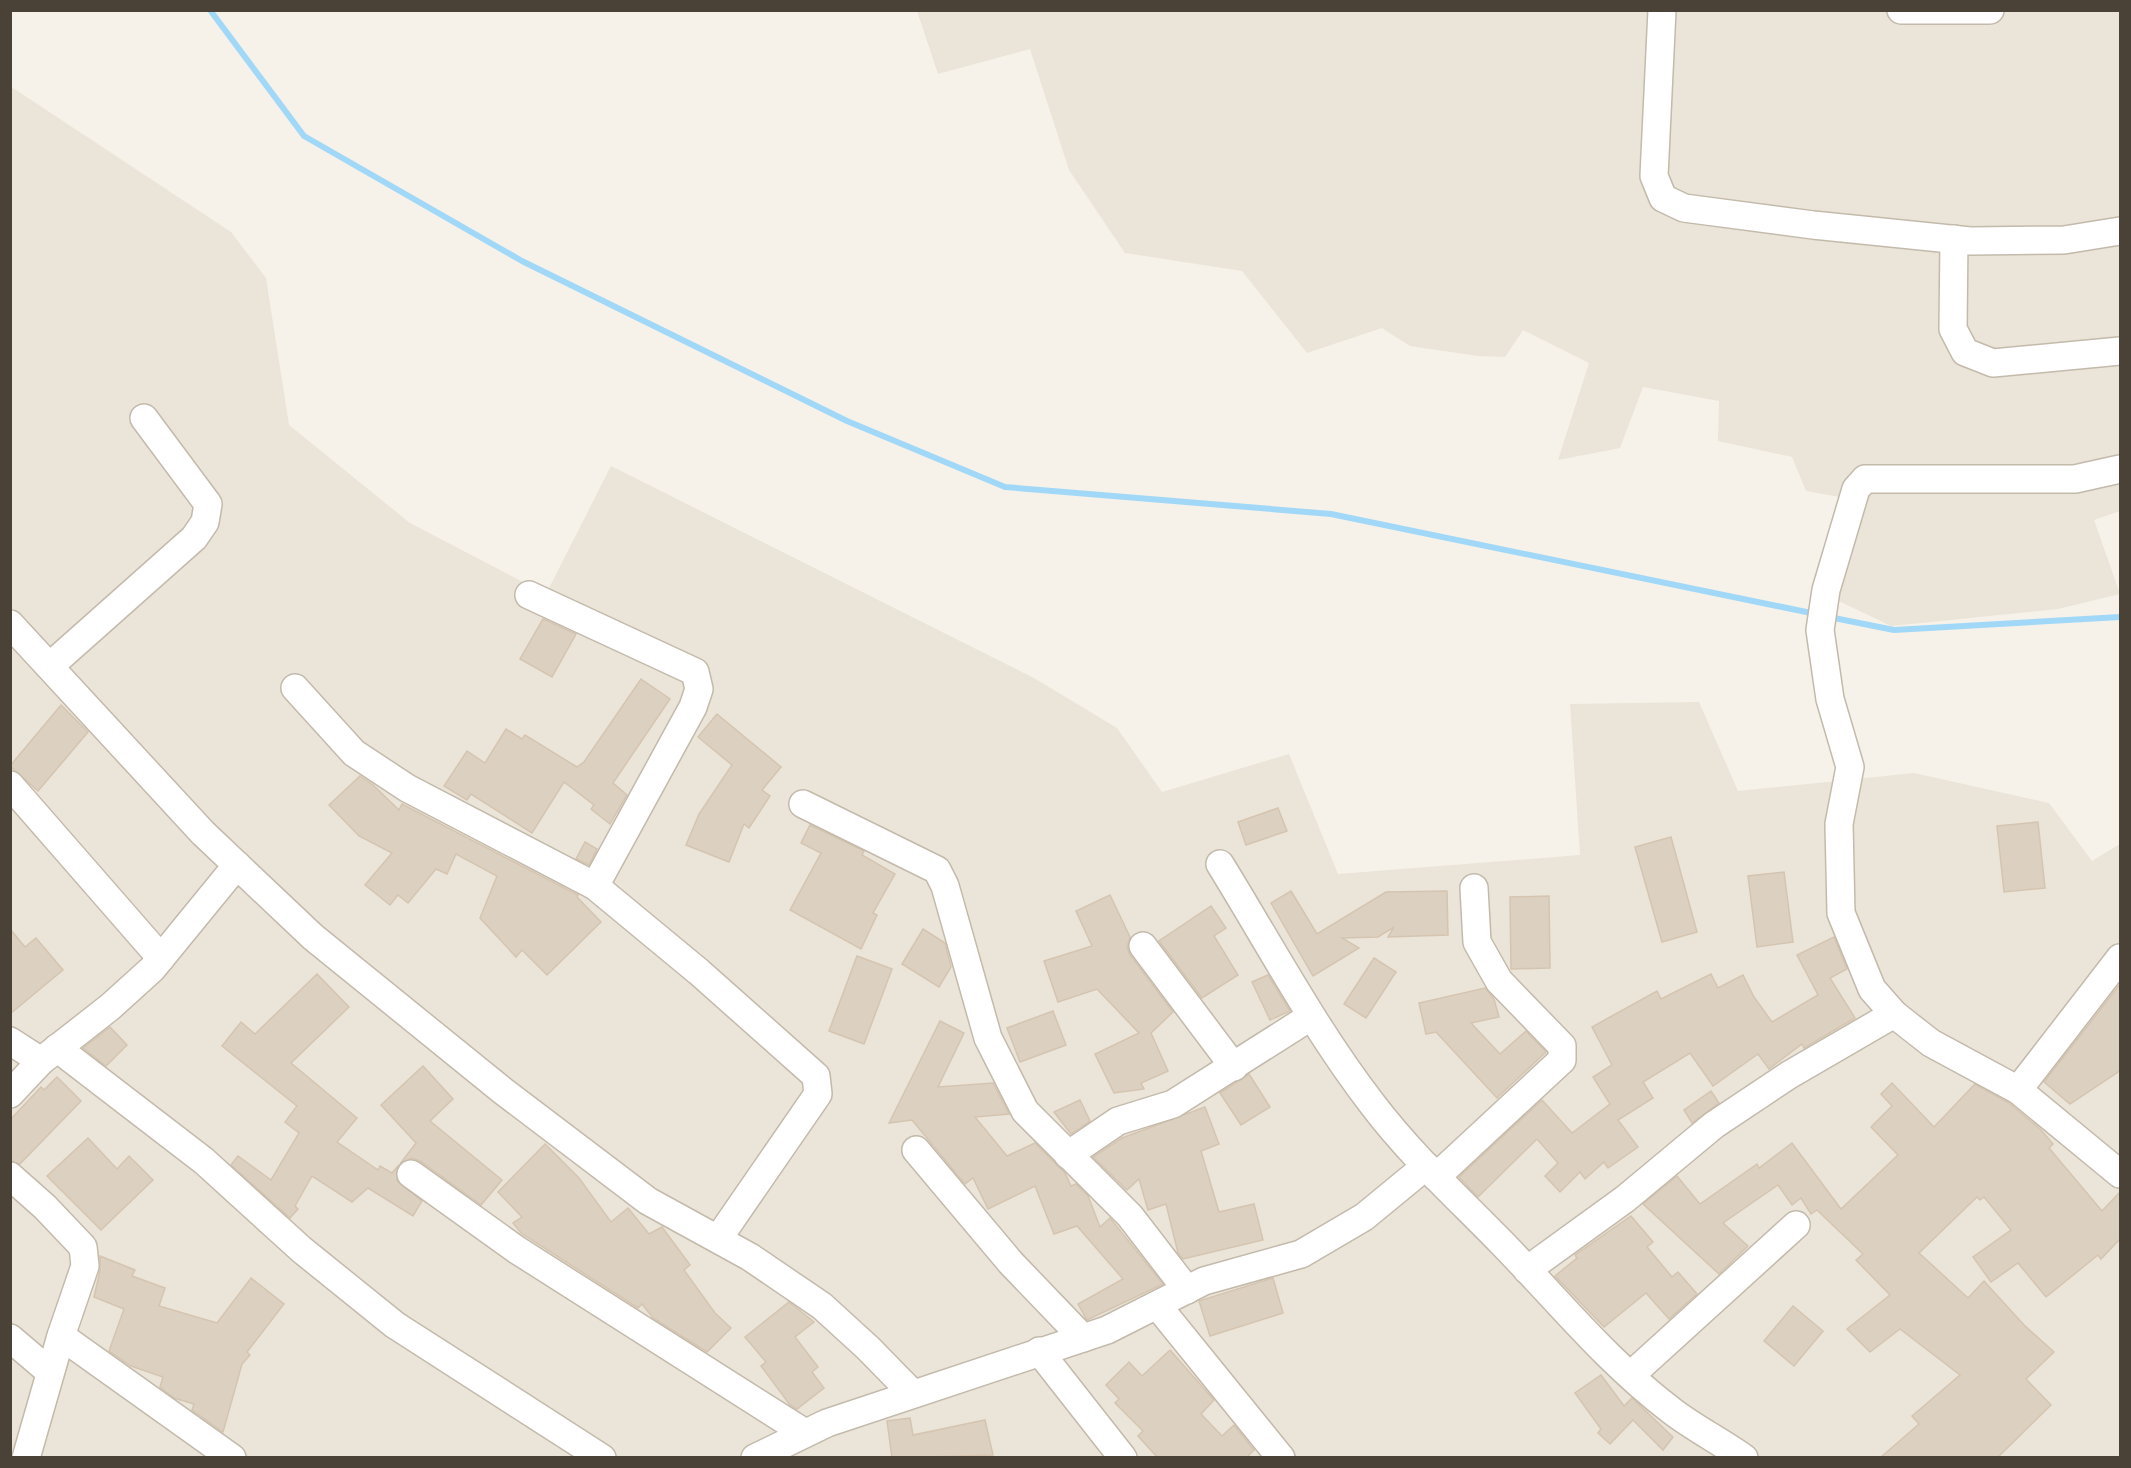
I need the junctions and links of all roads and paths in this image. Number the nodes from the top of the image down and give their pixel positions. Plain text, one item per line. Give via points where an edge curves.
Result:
1 (1662, 10) edge
2 (1901, 10) edge
3 (1990, 10) edge
4 (2121, 231) edge
5 (1954, 239) junction
6 (2121, 351) edge
7 (144, 418) dead end
8 (2121, 469) edge
9 (530, 595) dead end
10 (10, 624) edge
11 (50, 666) junction
12 (295, 688) dead end
13 (10, 785) edge
14 (803, 804) dead end
15 (1220, 864) dead end
16 (237, 865) junction
17 (595, 886) junction
18 (1473, 888) dead end
19 (1143, 946) dead end
20 (161, 958) junction
21 (2121, 958) edge
22 (1893, 1014) junction
23 (1310, 1017) junction
24 (10, 1041) edge
25 (49, 1055) junction
26 (1234, 1067) junction
27 (2018, 1090) junction
28 (10, 1094) edge
29 (916, 1150) dead end
30 (1068, 1155) junction
31 (1431, 1172) junction
32 (411, 1174) dead end
33 (2121, 1174) edge
34 (10, 1176) edge
35 (1796, 1225) dead end
36 (718, 1239) junction
37 (1527, 1270) junction
38 (1187, 1290) junction
39 (1157, 1305) junction
40 (61, 1336) junction
41 (10, 1338) edge
42 (1083, 1338) junction
43 (1039, 1351) junction
44 (50, 1372) junction
45 (1631, 1375) junction
46 (913, 1394) junction
47 (805, 1432) junction
48 (1737, 1456) edge
49 (26, 1458) edge
50 (232, 1458) edge
51 (602, 1458) edge
52 (755, 1458) edge
53 (1123, 1458) edge
54 (1281, 1458) edge

1 - 5 street via 1654,176 1664,198 1684,208
2 - 3 street
4 - 5 street via 2064,240
5 - 6 street via 1953,329 1965,352 1993,363
7 - 11 street via 208,504 205,522 194,538
8 - 22 street via 2075,479 1865,479 1856,489 1826,590 1820,630 1830,699 1850,767 1839,824 1841,913 1872,989
9 - 17 street via 695,672 699,689 693,707
10 - 11 street
11 - 16 street
12 - 17 street via 354,753 407,788
13 - 20 street
14 - 30 street via 937,870 945,886 988,1038 1025,1111
15 - 23 street
16 - 20 street
16 - 36 street via 313,937 503,1091 648,1201
17 - 36 street via 816,1076 818,1095
18 - 31 street via 1477,942 1499,981 1562,1046 1562,1060
19 - 26 street
20 - 25 street via 110,1007
21 - 27 street
22 - 27 street via 1931,1043
22 - 37 street via 1714,1125 1625,1199
23 - 26 street
23 - 31 street via 1374,1106
24 - 25 street
25 - 28 street
25 - 51 street via 204,1161 302,1250 394,1325
26 - 30 street via 1173,1104 1118,1121
27 - 33 street
29 - 42 street via 1011,1263
30 - 38 street via 1130,1216
31 - 37 street
31 - 38 street via 1301,1254 1204,1281
32 - 47 street via 517,1250
34 - 40 street via 83,1247 85,1266
35 - 45 street
36 - 46 street via 822,1306
37 - 45 street
38 - 39 street
39 - 42 street
39 - 54 street
40 - 44 street
40 - 50 street
41 - 44 street
42 - 43 street
43 - 46 street
43 - 53 street
44 - 49 street
45 - 48 street via 1671,1411
46 - 47 street
47 - 52 street

